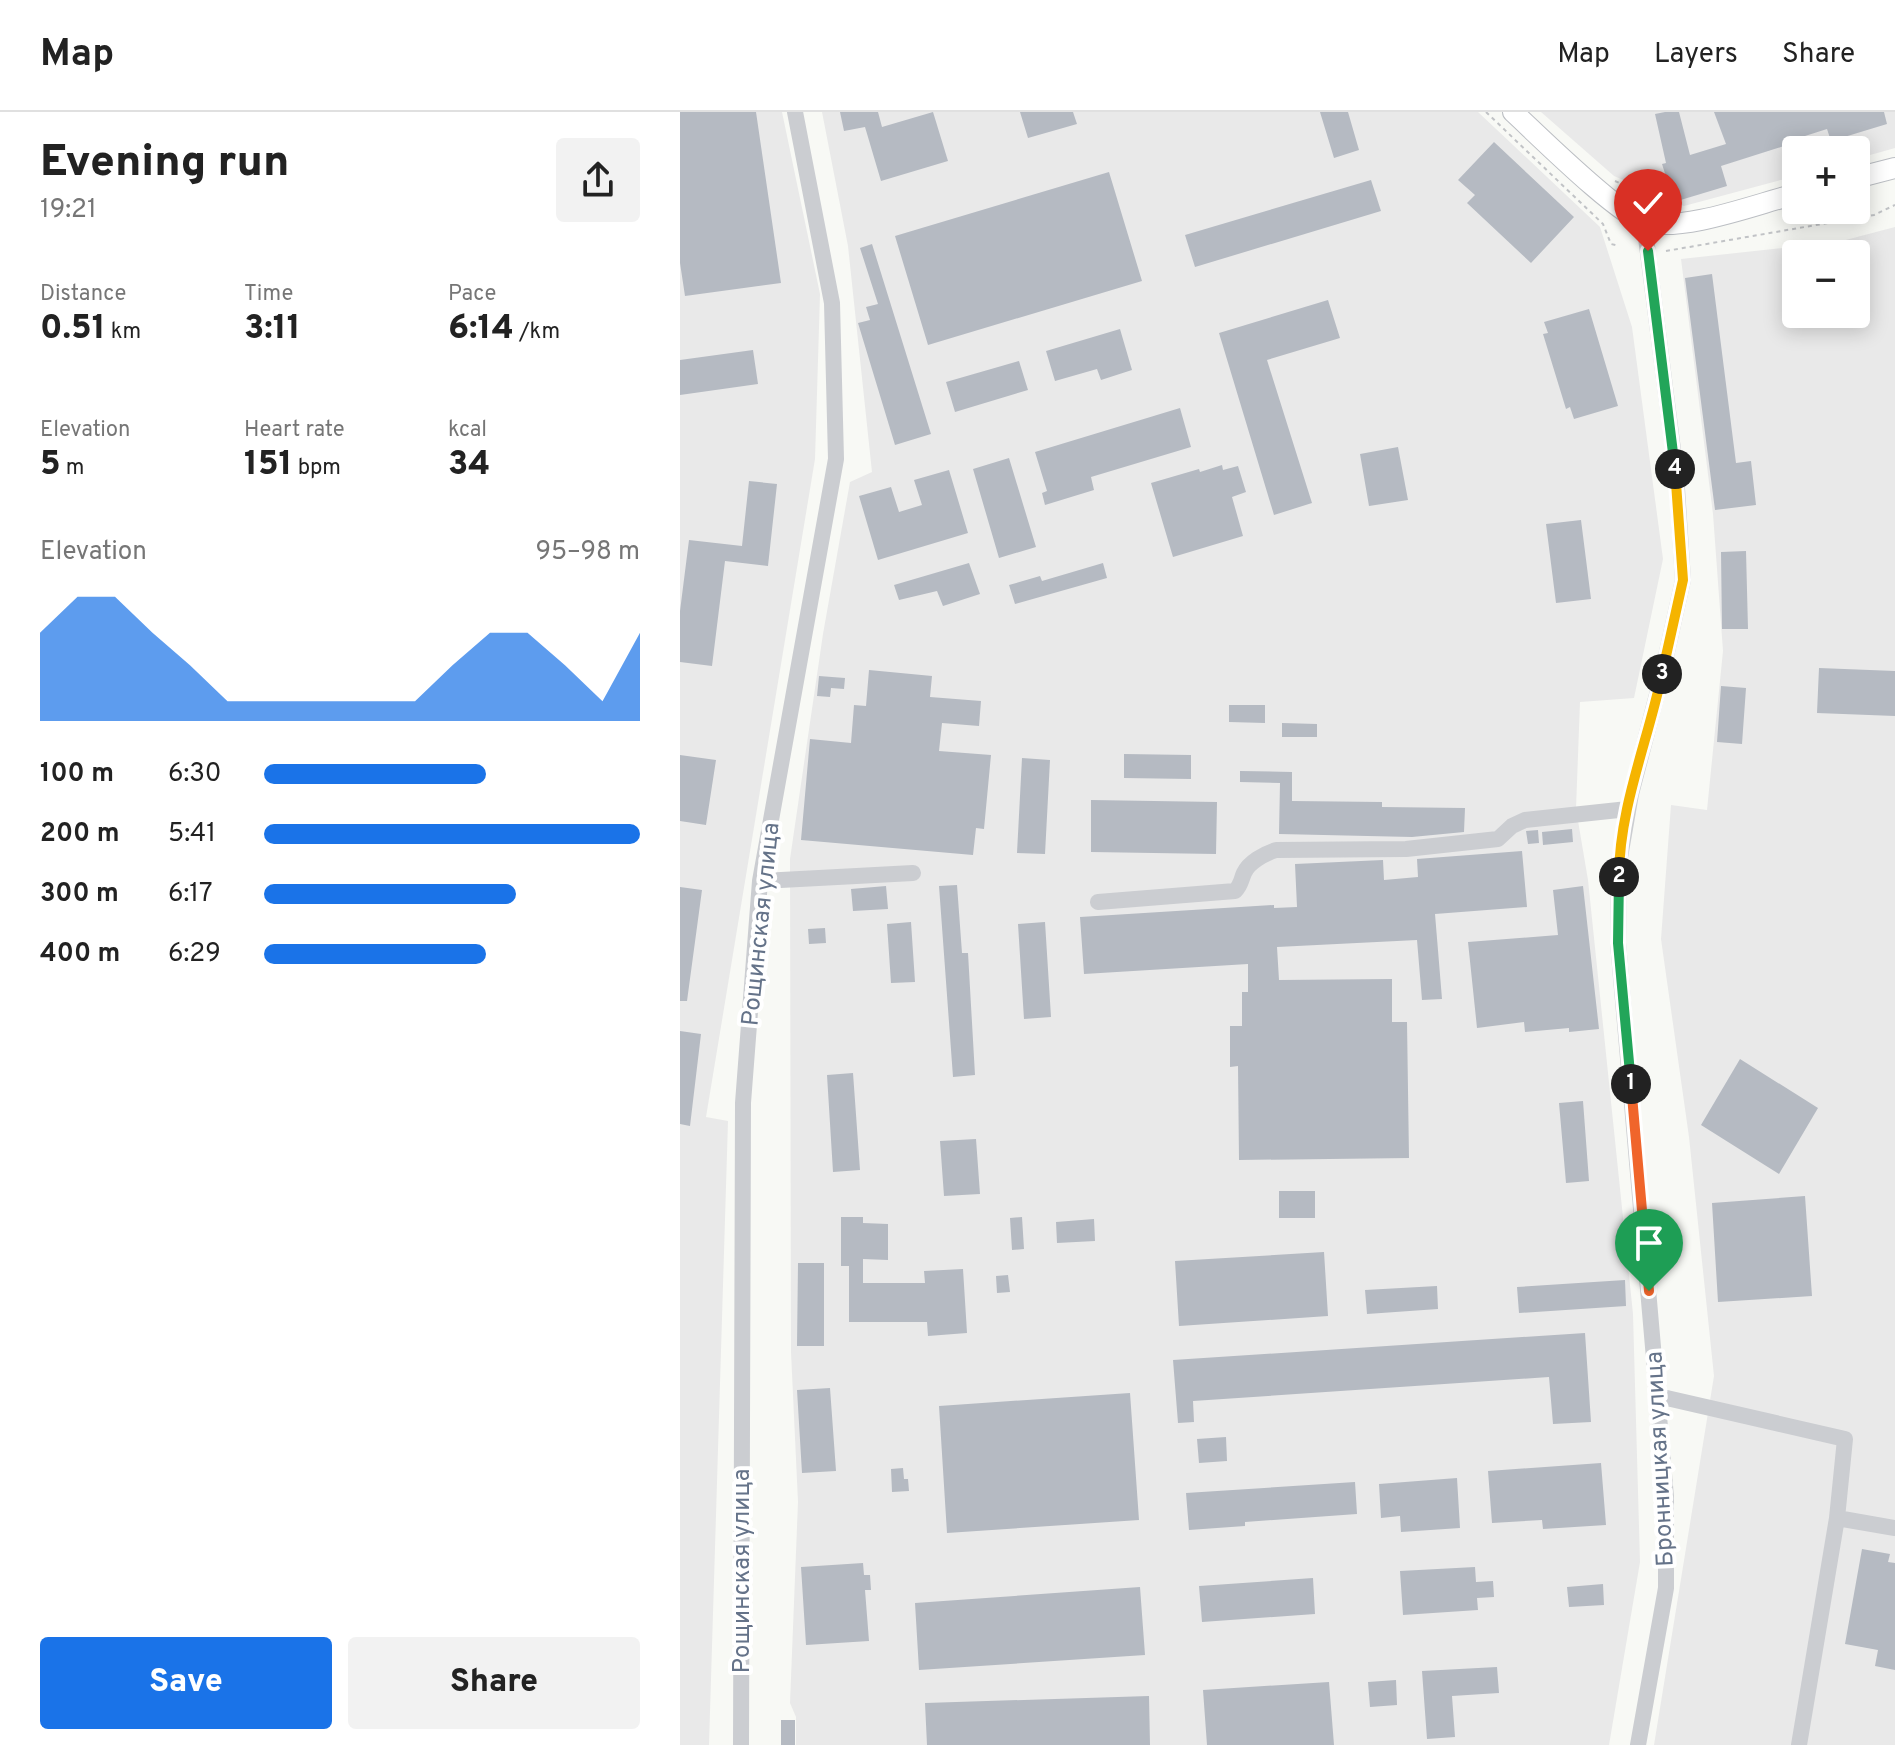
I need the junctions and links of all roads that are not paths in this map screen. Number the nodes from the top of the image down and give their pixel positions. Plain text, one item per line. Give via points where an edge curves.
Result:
1 (795, 112) edge
2 (1513, 112) edge
3 (1895, 168) edge
4 (1870, 174) edge
5 (1782, 198) edge
6 (1644, 222) junction
7 (1628, 809) junction
8 (913, 873) dead end
9 (760, 881) junction
10 (1098, 902) dead end
11 (1658, 1396) junction
12 (1837, 1518) junction
13 (1895, 1528) edge
14 (741, 1745) edge
15 (1638, 1745) edge
16 (1799, 1745) edge

1 - 9 street, Рощинская улица via 832,303 836,459
2 - 6 main road via 1610,199
3 - 4 main road
5 - 6 main road via 1684,223
6 - 7 street, Бронницкая улица via 1676,473 1683,580
7 - 10 street via 1525,820 1498,839 1406,849 1276,850 1244,871 1235,891
7 - 11 street, Бронницкая улица via 1619,863 1618,943
8 - 9 street
9 - 14 street, Рощинская улица via 743,1103
11 - 12 street via 1845,1439
11 - 15 street, Бронницкая улица via 1666,1588
12 - 13 street
12 - 16 street

